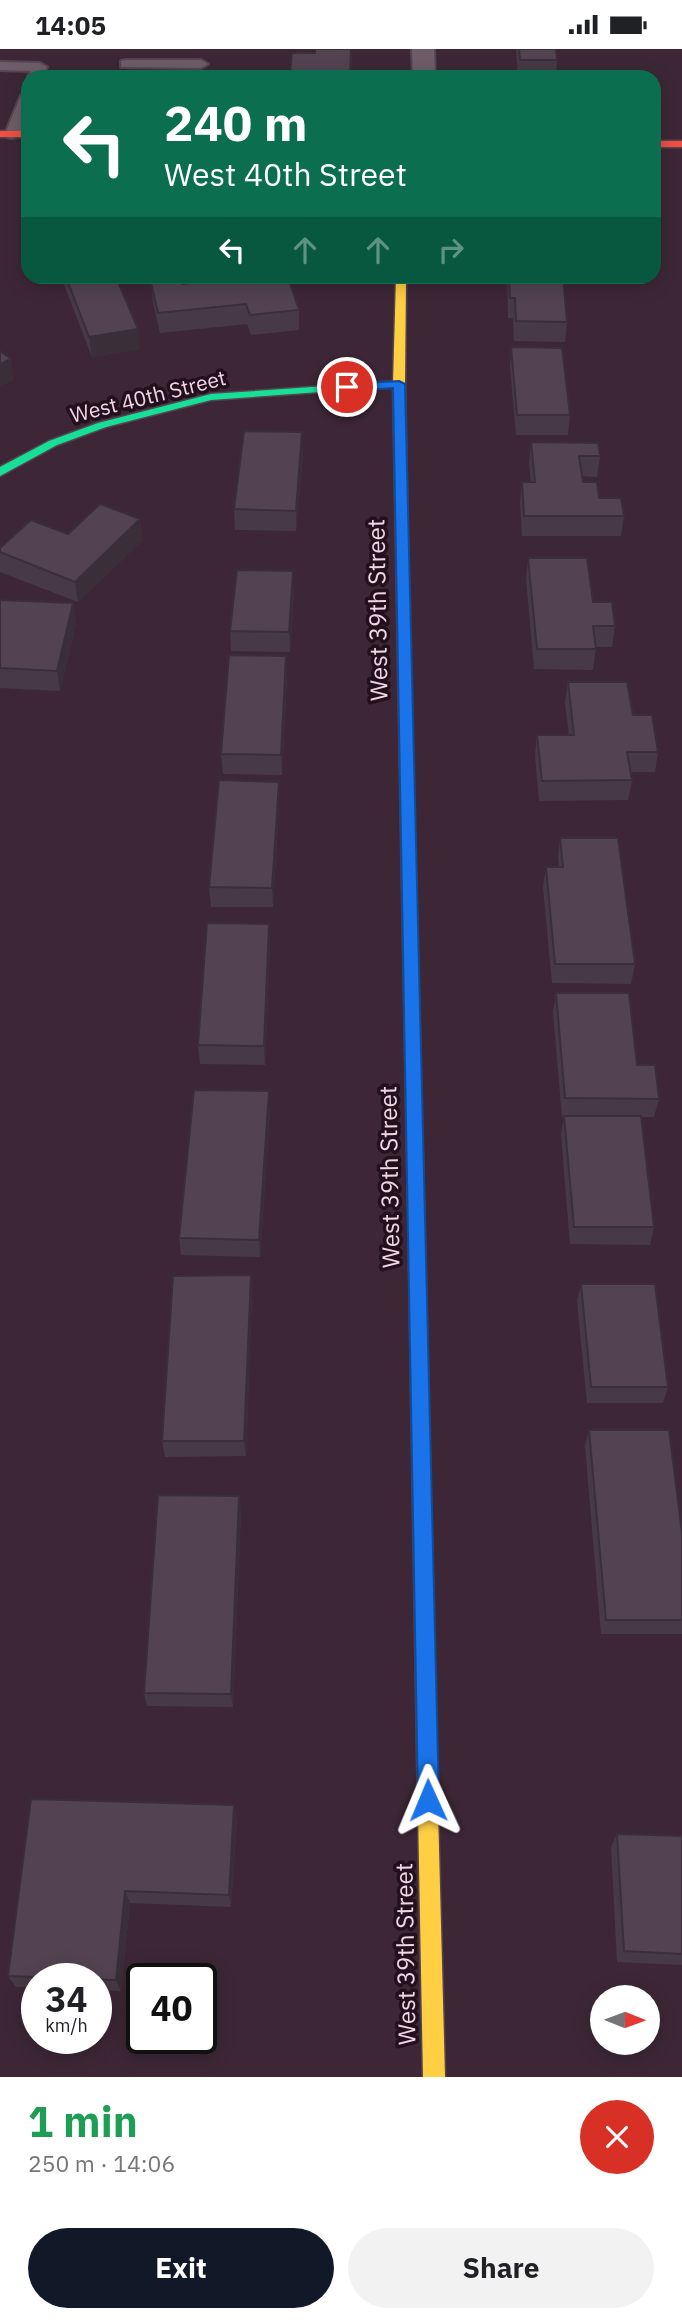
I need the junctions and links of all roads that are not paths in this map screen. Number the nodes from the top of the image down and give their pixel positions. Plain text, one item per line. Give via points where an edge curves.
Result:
1 (44, 49) edge
2 (423, 49) edge
3 (126, 63) edge
4 (201, 64) dead end
5 (0, 67) edge
6 (23, 70) edge
7 (39, 70) edge
8 (424, 70) edge
9 (21, 113) edge
10 (13, 134) edge
11 (661, 144) edge
12 (682, 144) edge
13 (401, 284) edge
14 (399, 384) junction
15 (0, 472) edge
16 (434, 2077) edge

1 - 7 lane
2 - 8 street
3 - 4 lane
5 - 6 lane
9 - 10 lane
11 - 12 street
13 - 14 street, West 39th Street
14 - 15 street, West 40th Street via 211,397 102,425 53,443
14 - 16 street, West 39th Street

